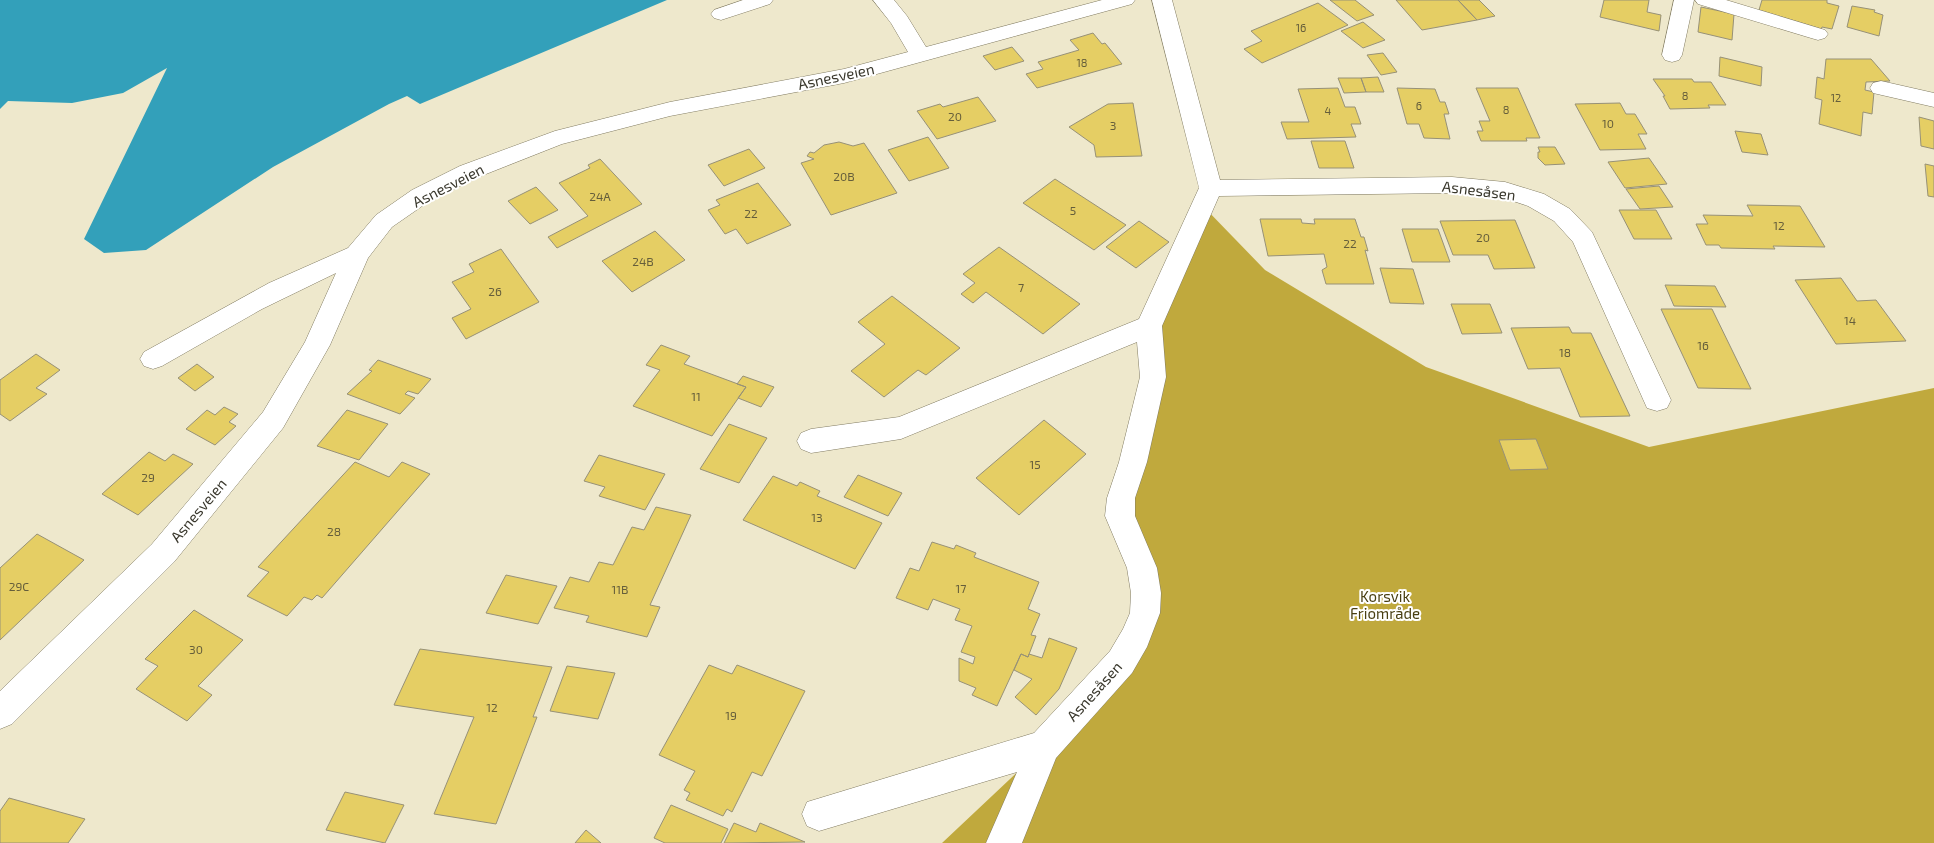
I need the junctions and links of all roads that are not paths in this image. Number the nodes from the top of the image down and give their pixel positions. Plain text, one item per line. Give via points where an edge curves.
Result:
1 (763, 0) edge
2 (883, 0) edge
3 (1125, 0) edge
4 (1162, 0) edge
5 (1684, 0) edge
6 (1705, 0) edge
7 (722, 14) dead end
8 (1818, 34) dead end
9 (1672, 55) dead end
10 (921, 56) junction
11 (1881, 88) dead end
12 (1934, 100) edge
13 (1211, 188) junction
14 (357, 254) junction
15 (1149, 326) junction
16 (153, 359) dead end
17 (1657, 400) dead end
18 (811, 441) dead end
19 (0, 713) edge
20 (1044, 747) junction
21 (820, 814) dead end
22 (1004, 843) edge

1 - 7 street
2 - 10 street via 900,20
3 - 10 street, Asnesveien
4 - 13 street
5 - 9 street
6 - 8 street
10 - 14 street, Asnesveien via 844,76 670,109 555,138 468,172 420,196 384,221
11 - 12 street
13 - 15 street, Asnesåsen
13 - 17 street, Asnesåsen via 1452,185 1505,190 1536,200 1562,215 1583,238
14 - 16 street via 311,272 233,312
14 - 19 street, Asnesveien via 318,344 273,420 163,553
15 - 18 street via 901,428
15 - 20 street, Asnesåsen via 1153,377 1121,498 1120,516 1142,568 1145,614 1121,662
20 - 21 street
20 - 22 street, Asnesåsen

